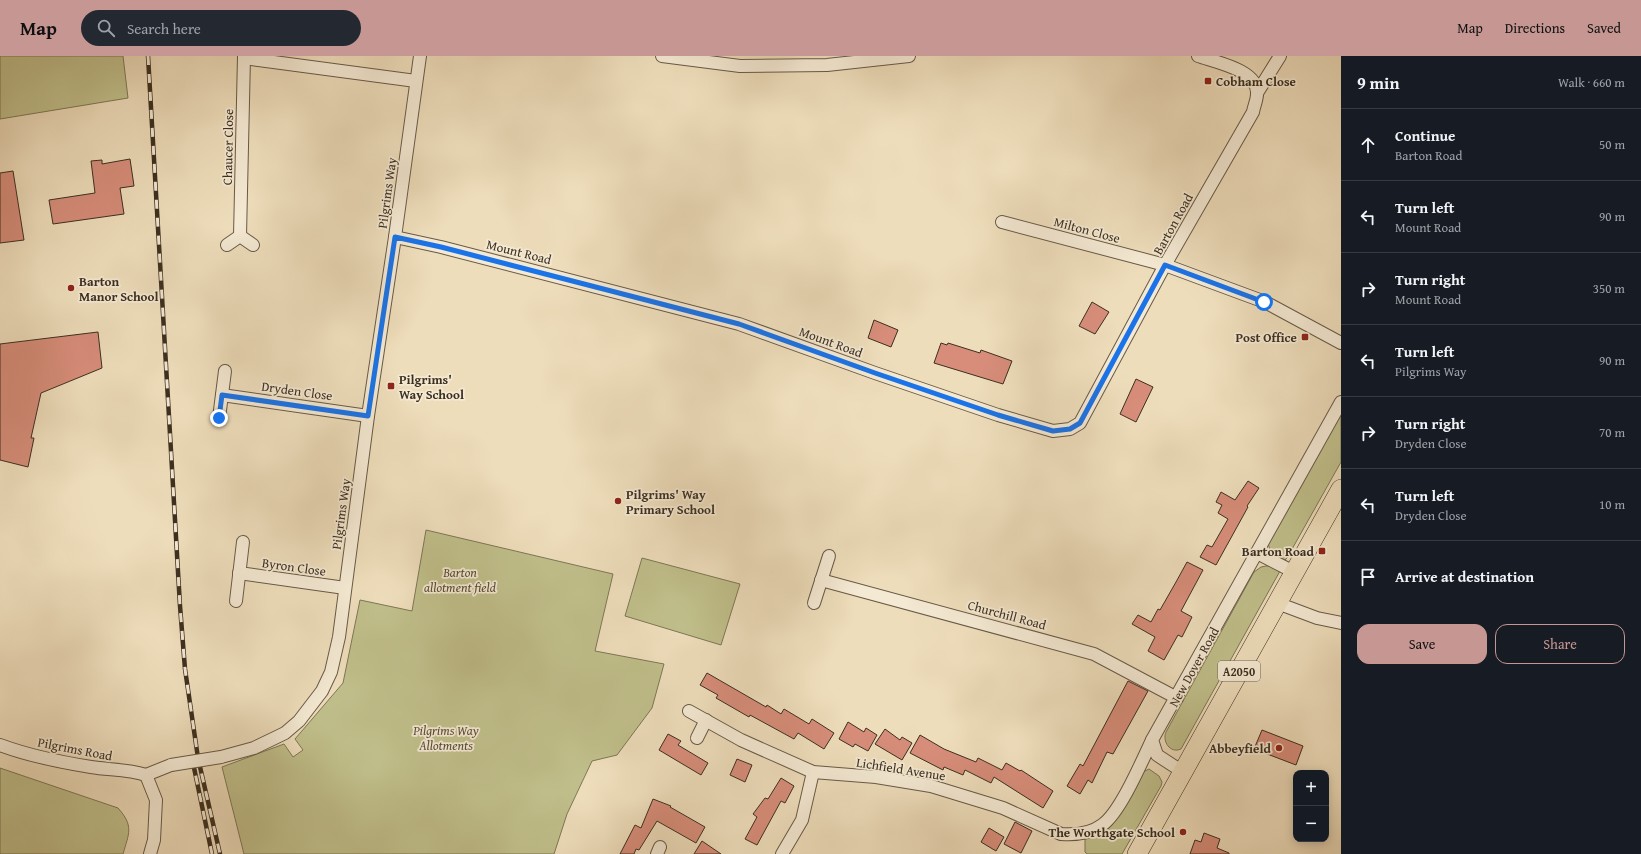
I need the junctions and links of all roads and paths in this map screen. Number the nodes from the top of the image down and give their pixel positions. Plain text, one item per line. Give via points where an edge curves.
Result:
1 (420, 56) edge
2 (662, 56) edge
3 (909, 56) edge
4 (1198, 56) edge
5 (1280, 56) edge
6 (244, 57) edge
7 (416, 81) junction
8 (1257, 93) junction
9 (1002, 222) dead end
10 (240, 236) junction
11 (395, 237) junction
12 (227, 245) dead end
13 (253, 245) dead end
14 (1165, 265) junction
15 (1341, 343) edge
16 (224, 370) dead end
17 (222, 395) junction
18 (1341, 402) edge
19 (368, 416) junction
20 (219, 418) dead end
21 (1339, 497) edge
22 (243, 542) dead end
23 (1257, 553) junction
24 (828, 556) dead end
25 (1294, 572) junction
26 (239, 573) junction
27 (821, 580) junction
28 (345, 588) junction
29 (236, 601) dead end
30 (814, 603) dead end
31 (1277, 603) junction
32 (1341, 623) edge
33 (1177, 698) junction
34 (689, 711) dead end
35 (706, 720) junction
36 (697, 738) dead end
37 (1152, 740) junction
38 (0, 746) edge
39 (1156, 755) junction
40 (812, 772) junction
41 (1183, 772) junction
42 (1136, 773) junction
43 (146, 775) junction
44 (150, 854) edge
45 (782, 854) edge
46 (1137, 854) edge

1 - 7 street, Pilgrims Way
2 - 3 street via 740,66 827,65
4 - 8 street via 1241,71 1253,80
5 - 8 street
6 - 7 street, Chaucer Close
6 - 10 street, Chaucer Close
7 - 11 street, Pilgrims Way
8 - 14 street, Barton Road via 1252,112
9 - 14 street, Milton Close
10 - 12 street
10 - 13 street
11 - 14 street, Mount Road via 739,324 983,410 1053,431 1070,429 1080,423
11 - 19 street, Pilgrims Way
14 - 15 street, Barton Road via 1264,302
16 - 17 street
17 - 19 street, Dryden Close
17 - 20 street
18 - 23 street, New Dover Road
19 - 28 street, Pilgrims Way
21 - 25 main road, A2050
22 - 26 street
23 - 25 street
23 - 33 street, New Dover Road
24 - 27 street
25 - 31 main road, A2050
26 - 28 street, Byron Close
26 - 29 street
27 - 30 street
27 - 33 street, Churchill Road via 1094,654
28 - 43 street, Pilgrims Way, bridge via 339,637 331,672 322,690 299,721 285,734 254,748 221,757 171,765
31 - 32 street via 1317,618
31 - 41 main road, A2050
33 - 37 street, New Dover Road
34 - 35 street, Lichfield Avenue
35 - 36 street
35 - 40 street, Lichfield Avenue via 741,740
37 - 39 street
37 - 42 street, Lichfield Avenue
38 - 43 street, Pilgrims Road via 53,761
39 - 41 street
39 - 42 street, Lichfield Avenue
40 - 42 street, Lichfield Avenue via 876,777 931,786 1003,808 1061,834 1080,834 1102,826 1111,817
40 - 45 street via 802,820
41 - 46 main road, A2050
43 - 44 street via 156,800 154,840

